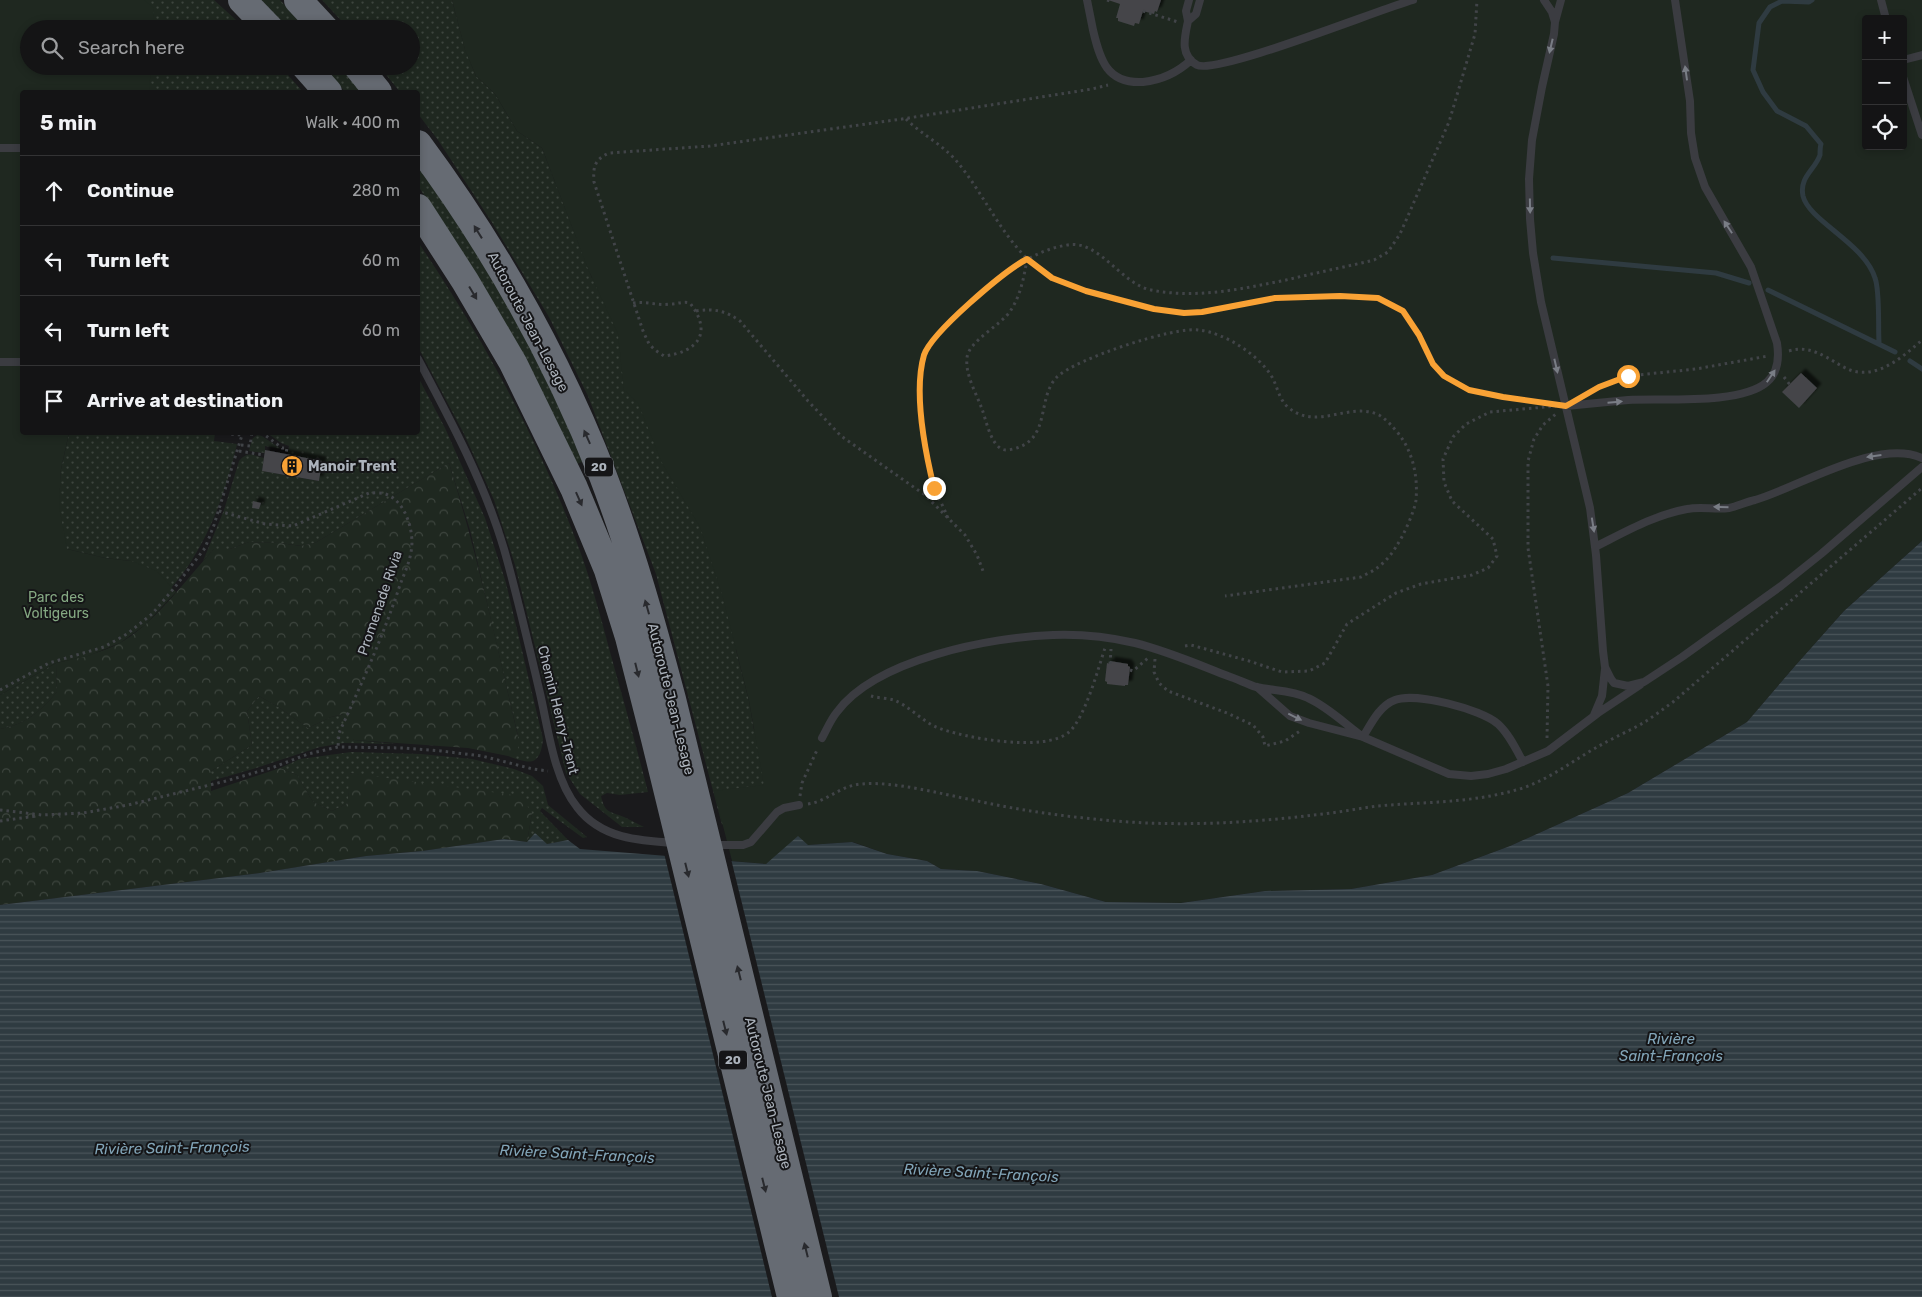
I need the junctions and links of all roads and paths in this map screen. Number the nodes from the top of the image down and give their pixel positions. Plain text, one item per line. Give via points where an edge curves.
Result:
1 (242, 0) edge
2 (298, 0) edge
3 (1087, 0) edge
4 (1189, 0) edge
5 (1200, 0) edge
6 (1413, 0) edge
7 (1477, 0) edge
8 (1544, 0) edge
9 (1561, 0) edge
10 (1675, 0) edge
11 (1881, 0) edge
12 (1143, 11) dead end
13 (1885, 15) edge
14 (261, 20) edge
15 (316, 20) edge
16 (1176, 21) dead end
17 (1188, 21) junction
18 (1554, 22) junction
19 (1922, 54) edge
20 (1907, 59) edge
21 (1191, 60) junction
22 (313, 75) edge
23 (364, 75) edge
24 (1119, 79) junction
25 (1907, 89) edge
26 (326, 90) edge
27 (376, 90) edge
28 (906, 119) junction
29 (1922, 135) edge
30 (420, 147) edge
31 (0, 148) edge
32 (20, 148) edge
33 (420, 211) edge
34 (1027, 259) junction
35 (633, 303) junction
36 (696, 311) junction
37 (1922, 340) edge
38 (1779, 354) junction
39 (0, 362) edge
40 (20, 362) edge
41 (420, 364) edge
42 (1566, 406) junction
43 (242, 435) edge
44 (252, 435) edge
45 (265, 435) edge
46 (241, 445) junction
47 (239, 451) junction
48 (286, 454) dead end
49 (264, 455) dead end
50 (1922, 458) edge
51 (1922, 467) edge
52 (219, 511) junction
53 (948, 518) junction
54 (1595, 547) junction
55 (983, 571) dead end
56 (1225, 596) dead end
57 (1108, 638) junction
58 (1162, 651) junction
59 (1605, 667) junction
60 (1130, 670) dead end
61 (1644, 682) junction
62 (1257, 687) junction
63 (0, 690) edge
64 (856, 694) junction
65 (1592, 717) junction
66 (1309, 723) junction
67 (822, 738) dead end
68 (1363, 738) junction
69 (338, 747) junction
70 (817, 750) dead end
71 (1548, 751) junction
72 (1523, 762) junction
73 (558, 769) junction
74 (799, 805) joint
75 (0, 810) edge
76 (42, 815) junction
77 (0, 821) edge
78 (680, 833) junction
79 (698, 834) junction
80 (791, 1297) edge
81 (818, 1297) edge

1 - 14 highway
2 - 15 highway
3 - 24 lane via 1100,55
4 - 17 lane
5 - 17 lane via 1196,14
6 - 21 lane via 1222,64 1203,67
7 - 34 path via 1475,34 1449,122 1400,234 1388,252 1374,260 1226,292 1174,294 1148,290 1082,245 1068,244
8 - 18 lane
9 - 18 lane
38 -> 10 lane via 1751,267 1708,194 1695,158
11 - 13 lane
12 - 16 path
17 - 21 lane via 1183,43
18 -> 42 lane via 1532,140 1530,219 1542,302
19 - 20 lane
21 - 24 lane via 1177,72 1151,81
22 - 26 highway
23 - 27 highway
24 - 28 path via 1092,89
25 - 29 lane
28 - 34 path via 958,162 1004,231
28 - 35 path via 710,146 609,153 601,157 594,169 594,182
79 -> 30 highway, Autoroute Jean-Lesage / 20 via 642,589 590,444 522,306 466,212
31 - 32 lane
33 -> 78 highway, Autoroute Jean-Lesage / 20 via 513,364 588,519 627,630
34 - 42 path via 1052,278 1086,291 1154,309 1184,313 1275,298 1378,298 1403,311 1433,364 1444,376 1469,390
34 - 53 path via 972,300 932,342 925,354 920,393 923,436 934,488
34 - 56 path via 1022,286 1011,311 973,345 967,355 970,377 991,436 1000,448 1018,448 1035,434 1051,387 1066,370 1131,344 1187,330 1199,330 1231,341 1246,351 1270,375 1289,409 1318,417 1364,410 1388,422 1406,443 1415,468 1416,502 1398,545 1377,568 1361,577
35 - 36 path via 659,305 684,302 690,303
35 - 36 path via 649,344 664,356 688,349 701,338
36 - 53 path via 711,308 740,321 840,436 926,496
37 - 38 path via 1889,365 1872,371 1852,371 1817,352 1800,348
38 - 42 path via 1696,369 1628,376 1599,387
42 -> 38 lane via 1735,395 1758,388 1772,378
39 - 40 lane
41 - 73 lane, Chemin Henry-Trent via 448,416 503,547
42 -> 54 lane via 1590,508
42 - 58 path via 1490,412 1466,424 1453,437 1443,460 1444,482 1452,501 1493,539 1497,556 1488,568 1472,575 1421,584 1396,593 1347,624 1325,663 1309,671 1282,672 1191,645
42 - 71 path via 1542,426 1528,461 1528,548 1548,686
43 - 46 path
44 - 46 path via 250,446
45 - 48 path via 286,448
46 - 47 path
47 - 49 path
47 - 52 path
50 -> 54 lane via 1914,454 1861,458 1772,495 1728,508 1701,507 1649,520
51 - 61 lane via 1781,586
52 - 63 path via 205,548 152,614 128,634 104,647 49,663
52 - 69 path, Promenade Rivia via 265,524 292,526 369,493 381,492 398,503 407,516 412,551 382,639 339,733
53 - 55 path via 971,544
54 - 59 lane
57 - 58 lane
57 - 64 lane via 1030,636 958,649 900,668
57 - 64 path via 1083,709 1070,731 1059,738 985,740 959,735 933,726 893,700
58 - 60 path
58 - 62 lane
58 - 66 path via 1153,664 1163,687 1253,725 1263,737 1265,746 1285,741
59 - 61 lane via 1614,683 1628,686
59 - 65 lane via 1602,696
61 - 65 lane
62 -> 66 lane via 1290,716
62 - 68 lane via 1307,697
64 - 67 lane via 837,711
65 - 71 lane
66 - 68 lane
68 - 72 lane via 1449,774 1488,774
68 - 72 lane via 1385,706 1394,700 1412,697 1485,715 1507,733
69 - 73 path via 441,751 482,756 543,771
69 - 76 path via 226,781 128,805 83,813
70 - 74 path via 802,783
71 - 72 lane
73 - 78 lane, Chemin Henry-Trent via 577,808 605,832 643,842
74 - 79 lane via 777,812 755,838 743,845
75 - 76 path
76 - 77 path
78 -> 80 highway, Autoroute Jean-Lesage / 20
81 -> 79 highway, Autoroute Jean-Lesage / 20

